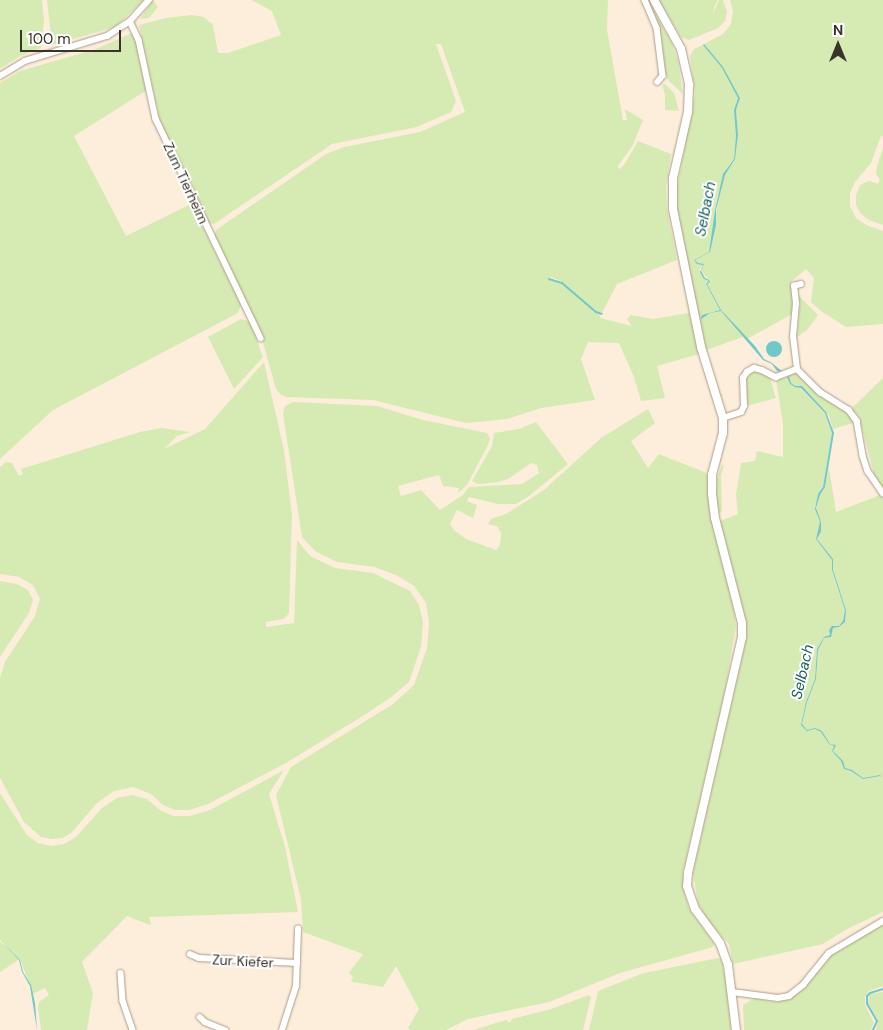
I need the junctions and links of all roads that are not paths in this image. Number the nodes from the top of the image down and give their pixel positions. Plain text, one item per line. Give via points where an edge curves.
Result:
1 (149, 0) edge
2 (645, 0) edge
3 (654, 0) edge
4 (130, 21) junction
5 (0, 76) edge
6 (658, 82) dead end
7 (801, 284) dead end
8 (261, 338) dead end
9 (797, 369) junction
10 (724, 418) junction
11 (883, 493) edge
12 (883, 921) edge
13 (298, 929) dead end
14 (190, 954) dead end
15 (297, 963) junction
16 (121, 973) dead end
17 (732, 992) junction
18 (200, 1017) dead end
19 (133, 1030) edge
20 (225, 1030) edge
21 (282, 1030) edge
22 (736, 1030) edge

1 - 4 street
2 - 6 street via 657,28 663,76
3 - 10 street via 681,49 688,77 690,104 673,178 673,209 701,347
4 - 5 street via 107,36 25,61
4 - 8 street, Zum Tierheim via 139,40 156,119
7 - 9 street via 794,286 793,337
9 - 10 street via 776,377 754,368 747,372 743,378 744,406 741,412
9 - 11 street via 820,392 849,410 857,422 868,471
10 - 17 street via 712,475 712,494 715,518 740,610 742,637 687,886 695,909 720,943 728,964
12 - 17 street via 829,953 803,985 788,996 778,998
13 - 15 street
14 - 15 street, Zur Kiefer via 199,958
15 - 21 street via 296,986
16 - 19 street via 123,1001
17 - 22 street
18 - 20 street

